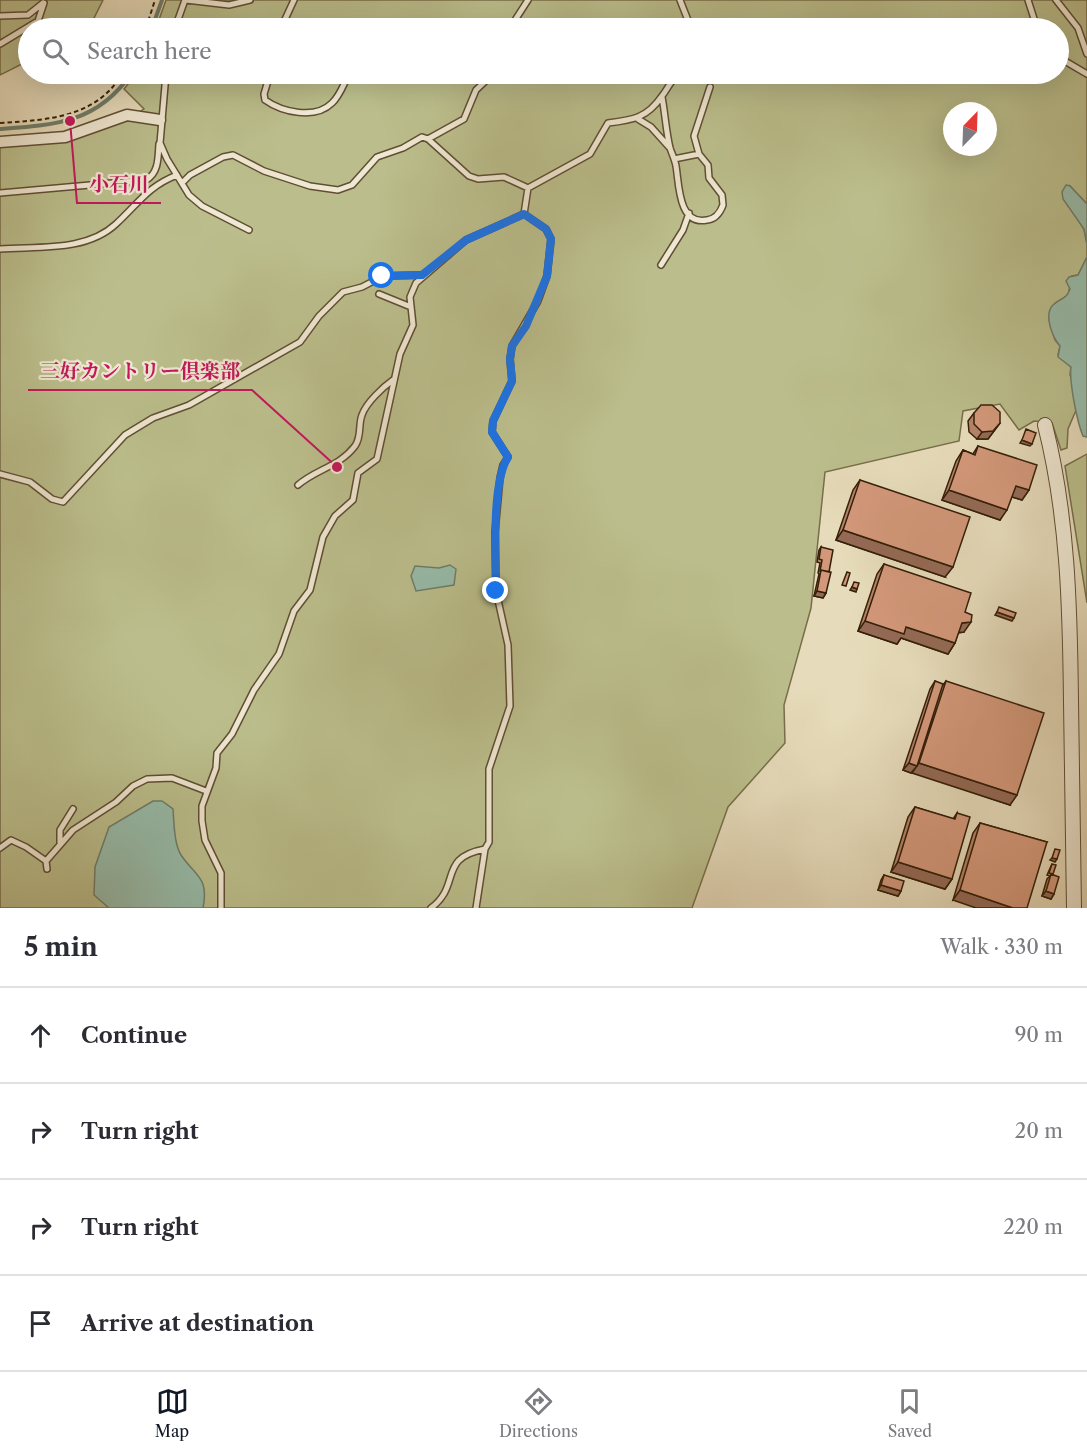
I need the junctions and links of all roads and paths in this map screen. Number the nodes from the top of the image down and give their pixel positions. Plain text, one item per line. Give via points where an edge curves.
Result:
1 (155, 0) edge
2 (185, 0) edge
3 (250, 0) edge
4 (294, 0) edge
5 (528, 0) edge
6 (680, 0) edge
7 (1028, 0) edge
8 (1056, 0) edge
9 (45, 1) edge
10 (0, 16) edge
11 (39, 18) edge
12 (149, 18) edge
13 (179, 18) edge
14 (286, 18) edge
15 (516, 18) edge
16 (686, 18) edge
17 (1034, 18) edge
18 (18, 33) edge
19 (0, 44) edge
20 (1087, 54) edge
21 (1069, 63) edge
22 (1087, 74) edge
23 (114, 84) edge
24 (165, 84) edge
25 (268, 84) edge
26 (344, 84) edge
27 (483, 84) edge
28 (668, 84) edge
29 (710, 87) dead end
30 (662, 97) junction
31 (638, 119) junction
32 (160, 120) junction
33 (0, 123) edge
34 (428, 139) junction
35 (0, 142) edge
36 (159, 143) junction
37 (670, 148) junction
38 (699, 154) junction
39 (674, 159) junction
40 (177, 175) junction
41 (182, 183) junction
42 (528, 188) junction
43 (0, 192) edge
44 (688, 213) junction
45 (524, 214) junction
46 (249, 230) dead end
47 (0, 249) edge
48 (661, 265) dead end
49 (422, 275) junction
50 (379, 294) dead end
51 (411, 307) junction
52 (393, 380) junction
53 (1045, 425) dead end
54 (0, 474) edge
55 (298, 485) dead end
56 (206, 791) junction
57 (73, 809) dead end
58 (60, 843) junction
59 (0, 848) edge
60 (485, 849) junction
61 (46, 861) junction
62 (47, 869) dead end
63 (221, 908) edge
64 (431, 908) edge
65 (476, 908) edge
66 (1074, 908) edge

1 - 12 path
2 - 3 lane via 229,4
2 - 13 lane
4 - 14 lane
5 - 15 lane
6 - 16 lane
7 - 17 lane
8 - 20 lane via 1077,28
9 - 10 lane via 28,15
9 - 11 lane
18 - 19 lane
21 - 22 lane
23 - 33 path via 104,97 69,116
24 - 32 lane
25 - 26 lane via 265,100 288,112 324,109 334,102
27 - 34 lane via 476,90 464,119
28 - 30 lane
29 - 38 lane via 695,128
30 - 31 lane
30 - 37 lane
31 - 37 lane via 662,136
31 - 42 lane via 608,123 590,154
32 - 35 street via 127,116 65,137
32 - 36 lane
34 - 41 lane via 422,137 377,157 352,185 338,190 310,186 264,171 233,155 190,175
34 - 42 lane via 469,176 504,177
36 - 40 lane
36 - 43 lane via 153,177 146,180
37 - 39 lane
38 - 39 lane
38 - 44 lane via 708,165 709,178 722,195 723,205 716,217 705,221
39 - 44 lane via 678,194
40 - 41 lane
40 - 47 lane via 156,183 115,226 93,237 61,247
41 - 46 lane via 202,206
42 - 45 lane
44 - 48 lane via 683,230
45 - 49 lane via 466,240
45 - 60 lane via 546,229 551,239 547,276 534,309 512,346 512,381 493,421 492,432 508,457 501,478 495,532 496,591 507,645 510,706 489,769 490,823
49 - 51 lane via 410,297
49 - 54 lane via 382,276 343,292 300,342 189,405 153,418 125,435 63,502 52,499 30,482
50 - 51 lane
51 - 52 lane via 413,325
52 - 55 lane via 363,412 359,439 344,459
52 - 56 lane via 377,459 358,472 354,500 335,516 323,537 310,590 294,611 279,654 217,753 216,768
53 - 66 street via 1056,467 1070,606
56 - 58 lane via 172,778 147,779
56 - 63 lane via 202,821 205,840 221,873
57 - 58 lane via 60,830
58 - 61 lane
59 - 61 lane via 11,840
60 - 64 lane via 457,860 448,889
60 - 65 lane
61 - 62 lane

